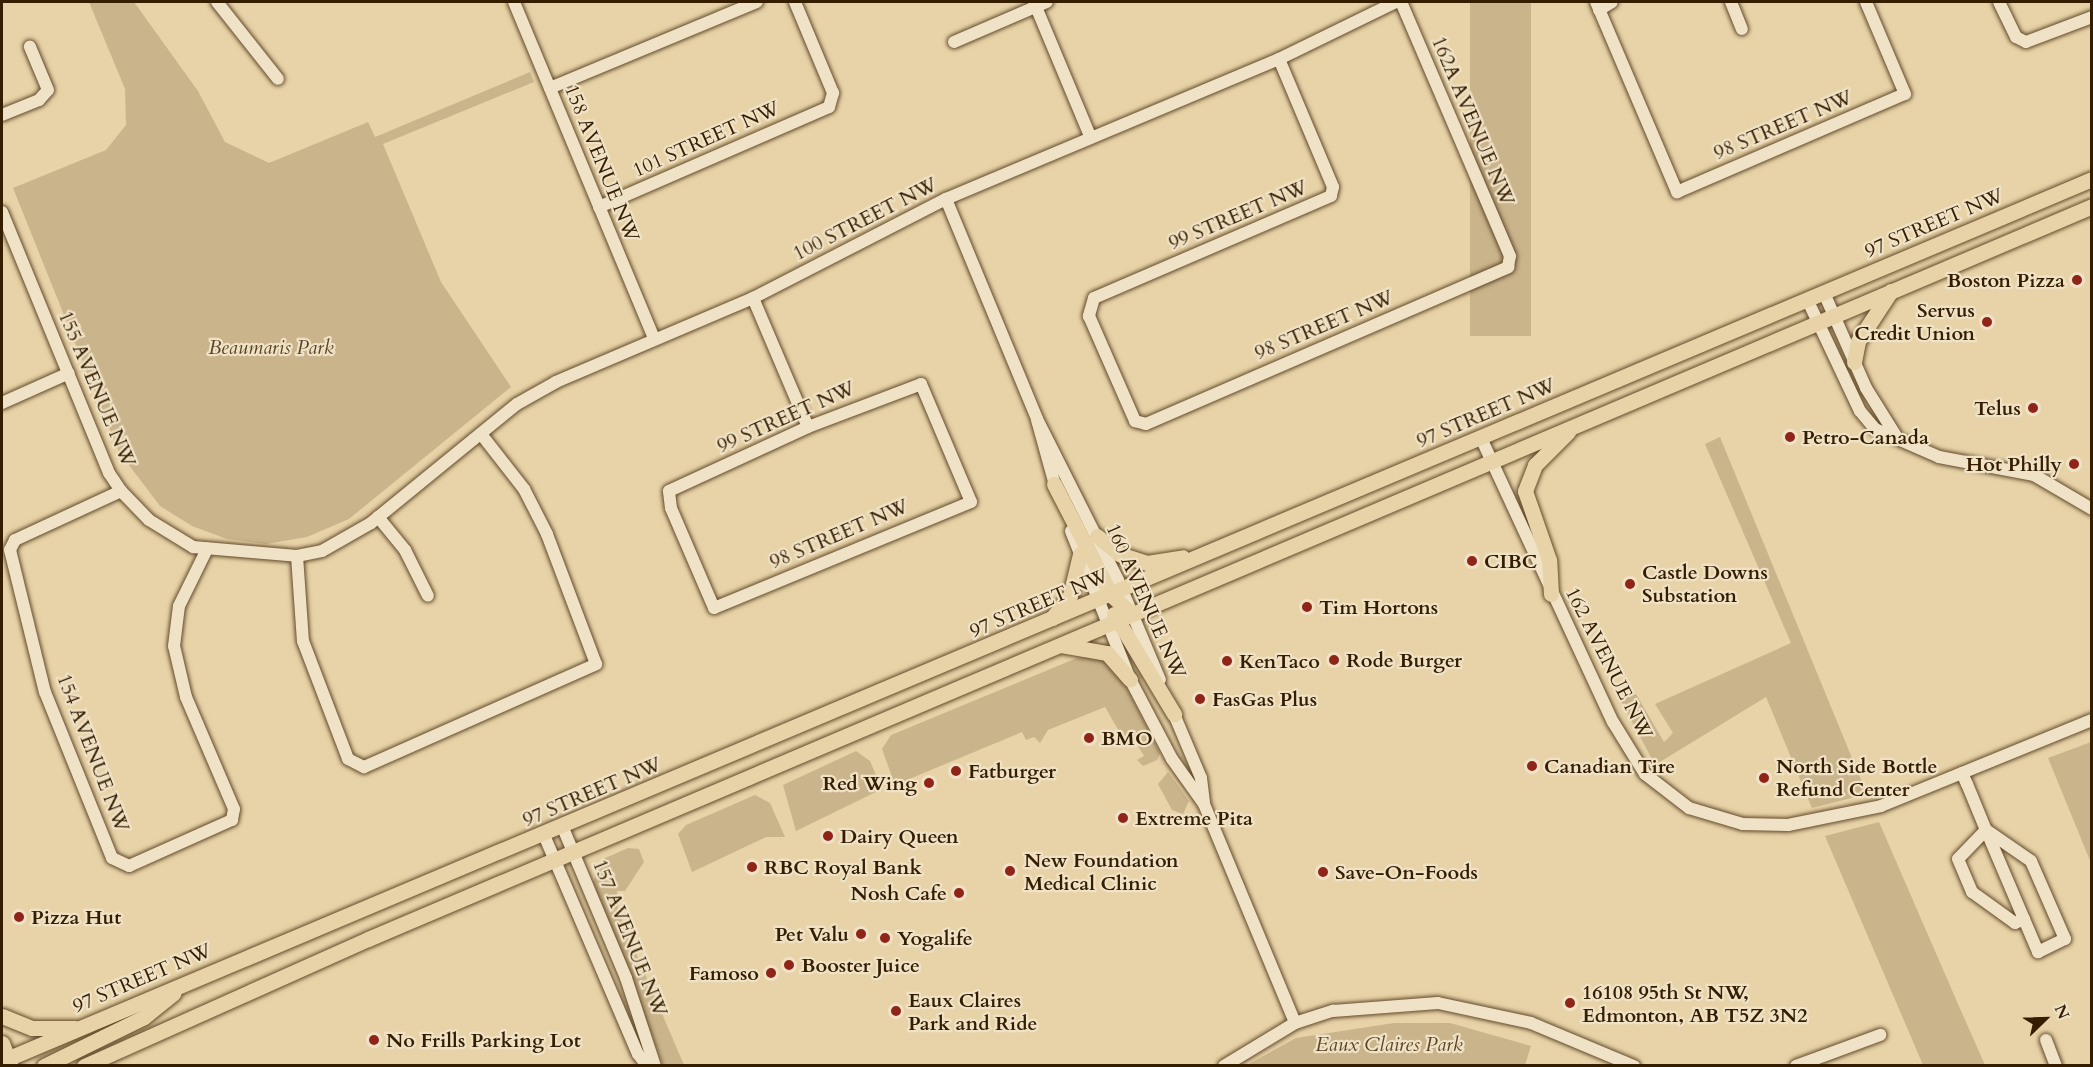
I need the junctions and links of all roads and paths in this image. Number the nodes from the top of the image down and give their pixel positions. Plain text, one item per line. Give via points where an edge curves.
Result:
1 (217, 2) edge
2 (514, 2) edge
3 (757, 2) edge
4 (795, 2) edge
5 (1396, 2) edge
6 (1401, 2) edge
7 (1612, 2) edge
8 (1731, 2) edge
9 (1866, 2) edge
10 (1999, 2) edge
11 (1039, 3) edge
12 (1597, 6) edge
13 (2091, 17) edge
14 (1742, 29) dead end
15 (954, 42) dead end
16 (30, 47) dead end
17 (1279, 59) junction
18 (278, 79) dead end
19 (550, 88) junction
20 (2, 115) edge
21 (1091, 138) junction
22 (2091, 179) edge
23 (946, 199) junction
24 (2091, 206) edge
25 (599, 207) junction
26 (2, 212) edge
27 (1510, 256) joint
28 (1891, 291) junction
29 (1824, 293) junction
30 (753, 298) junction
31 (1807, 299) junction
32 (1833, 315) junction
33 (1817, 322) junction
34 (654, 339) junction
35 (1854, 362) junction
36 (69, 372) junction
37 (2, 403) edge
38 (1036, 419) junction
39 (1146, 424) joint
40 (1575, 425) junction
41 (808, 427) junction
42 (481, 434) junction
43 (1481, 438) junction
44 (1898, 439) junction
45 (1491, 460) junction
46 (1054, 484) junction
47 (121, 491) junction
48 (970, 492) joint
49 (2091, 509) edge
50 (378, 517) junction
51 (1096, 536) junction
52 (1224, 547) junction
53 (207, 549) junction
54 (1080, 554) junction
55 (297, 556) junction
56 (1551, 594) junction
57 (1111, 595) junction
58 (428, 596) dead end
59 (714, 608) joint
60 (1120, 619) junction
61 (1048, 622) junction
62 (1058, 645) junction
63 (1130, 679) junction
64 (1174, 714) joint
65 (2091, 720) edge
66 (1962, 773) junction
67 (1204, 804) junction
68 (563, 828) junction
69 (1986, 830) junction
70 (543, 835) junction
71 (573, 851) junction
72 (554, 860) junction
73 (2024, 919) junction
74 (186, 983) junction
75 (2, 1016) edge
76 (1295, 1023) junction
77 (78, 1028) junction
78 (1880, 1035) dead end
79 (2046, 1040) dead end
80 (2, 1043) edge
81 (7, 1063) edge
82 (44, 1065) edge
83 (87, 1065) edge
84 (647, 1065) edge
85 (655, 1065) edge
86 (1224, 1065) edge
87 (1634, 1065) edge
88 (1796, 1065) edge
89 (2056, 1065) edge

1 - 18 street
2 - 19 street, 158 AVENUE NW
3 - 19 street
4 - 25 street, 101 STREET NW via 833,93 829,107
5 - 17 street, 100 STREET NW
6 - 27 street, 162A AVENUE NW
7 - 12 street
8 - 14 street
9 - 12 street, 98 STREET NW via 1905,94 1677,192
10 - 13 street via 2016,37 2026,42
11 - 15 street
11 - 21 street
16 - 20 street via 48,90 39,100
17 - 21 street, 100 STREET NW
17 - 39 street, 99 STREET NW via 1333,187 1331,196 1094,298 1089,316 1135,421
19 - 25 street, 158 AVENUE NW
21 - 23 street, 100 STREET NW
22 - 29 main road, 97 STREET NW
23 - 30 street, 100 STREET NW
23 - 38 street, 160 AVENUE NW
24 - 28 main road
25 - 34 street, 158 AVENUE NW
26 - 36 street, 155 AVENUE NW
27 - 39 street, 98 STREET NW via 1508,267
28 - 32 main road
28 - 35 main road via 1861,336
29 - 31 main road, 97 STREET NW
29 - 32 street
30 - 34 street, 100 STREET NW
30 - 41 street
31 - 33 street
31 - 43 main road, 97 STREET NW
32 - 33 main road
32 - 35 street
33 - 40 main road
33 - 44 street via 1860,411 1875,429
34 - 42 street, 100 STREET NW via 556,382
35 - 44 street
36 - 37 street
36 - 47 street, 155 AVENUE NW
38 - 46 street, 160 AVENUE NW
38 - 51 street, 160 AVENUE NW
40 - 45 main road
40 - 56 main road via 1535,465 1525,491 1551,567
41 - 48 street, 99 STREET NW via 921,384
41 - 59 street, 99 STREET NW via 669,491 671,508
42 - 50 street, 100 STREET NW
42 - 55 street via 524,489 547,534 596,664 364,767 348,759 303,641
43 - 45 street, 162 AVENUE NW
43 - 52 main road, 97 STREET NW
44 - 49 street via 1958,462 2034,475
45 - 56 street, 162 AVENUE NW
45 - 60 main road
46 - 54 street, 160 AVENUE NW
46 - 57 main road
47 - 53 street, 155 AVENUE NW via 170,536
47 - 53 street, 154 AVENUE NW via 15,540 10,550 45,692 112,858 129,866 232,820 234,809 186,697 174,646 179,606
48 - 59 street, 98 STREET NW via 970,502
50 - 55 street, 100 STREET NW via 322,551
50 - 58 street via 405,550
51 - 52 main road via 1119,554 1147,563
51 - 57 street, 160 AVENUE NW
52 - 57 main road, 97 STREET NW
53 - 55 street, 100 STREET NW
54 - 57 street, 160 AVENUE NW
54 - 61 main road via 1070,596
56 - 66 street, 162 AVENUE NW via 1613,722 1645,774 1689,808 1743,824 1788,825 1881,806
57 - 60 main road
57 - 60 street, 160 AVENUE NW
57 - 61 main road, 97 STREET NW
60 - 62 main road
60 - 63 street, 160 AVENUE NW
60 - 64 main road
61 - 68 main road, 97 STREET NW
62 - 63 main road via 1107,653
62 - 71 main road
63 - 67 street, 160 AVENUE NW via 1172,759
64 - 67 street, 160 AVENUE NW via 1201,778
65 - 66 street, 162 AVENUE NW
66 - 69 street
67 - 76 street, 160 AVENUE NW
68 - 70 main road, 97 STREET NW
68 - 71 street, 157 AVENUE NW
69 - 73 street
69 - 73 street via 1958,859 1967,881 1972,892 2015,923
69 - 73 street via 2031,861 2065,939 2038,952
70 - 72 street, 157 AVENUE NW
70 - 74 main road, 97 STREET NW
71 - 72 main road
71 - 85 street, 157 AVENUE NW via 627,978
72 - 83 main road
72 - 84 street, 157 AVENUE NW via 638,1054
74 - 77 main road, 97 STREET NW
74 - 82 main road via 144,1017
75 - 77 main road via 32,1028
76 - 86 street
76 - 87 street via 1366,1005 1438,1003 1531,1023
77 - 81 main road, 97 STREET NW
78 - 88 street
79 - 89 street
80 - 81 main road

